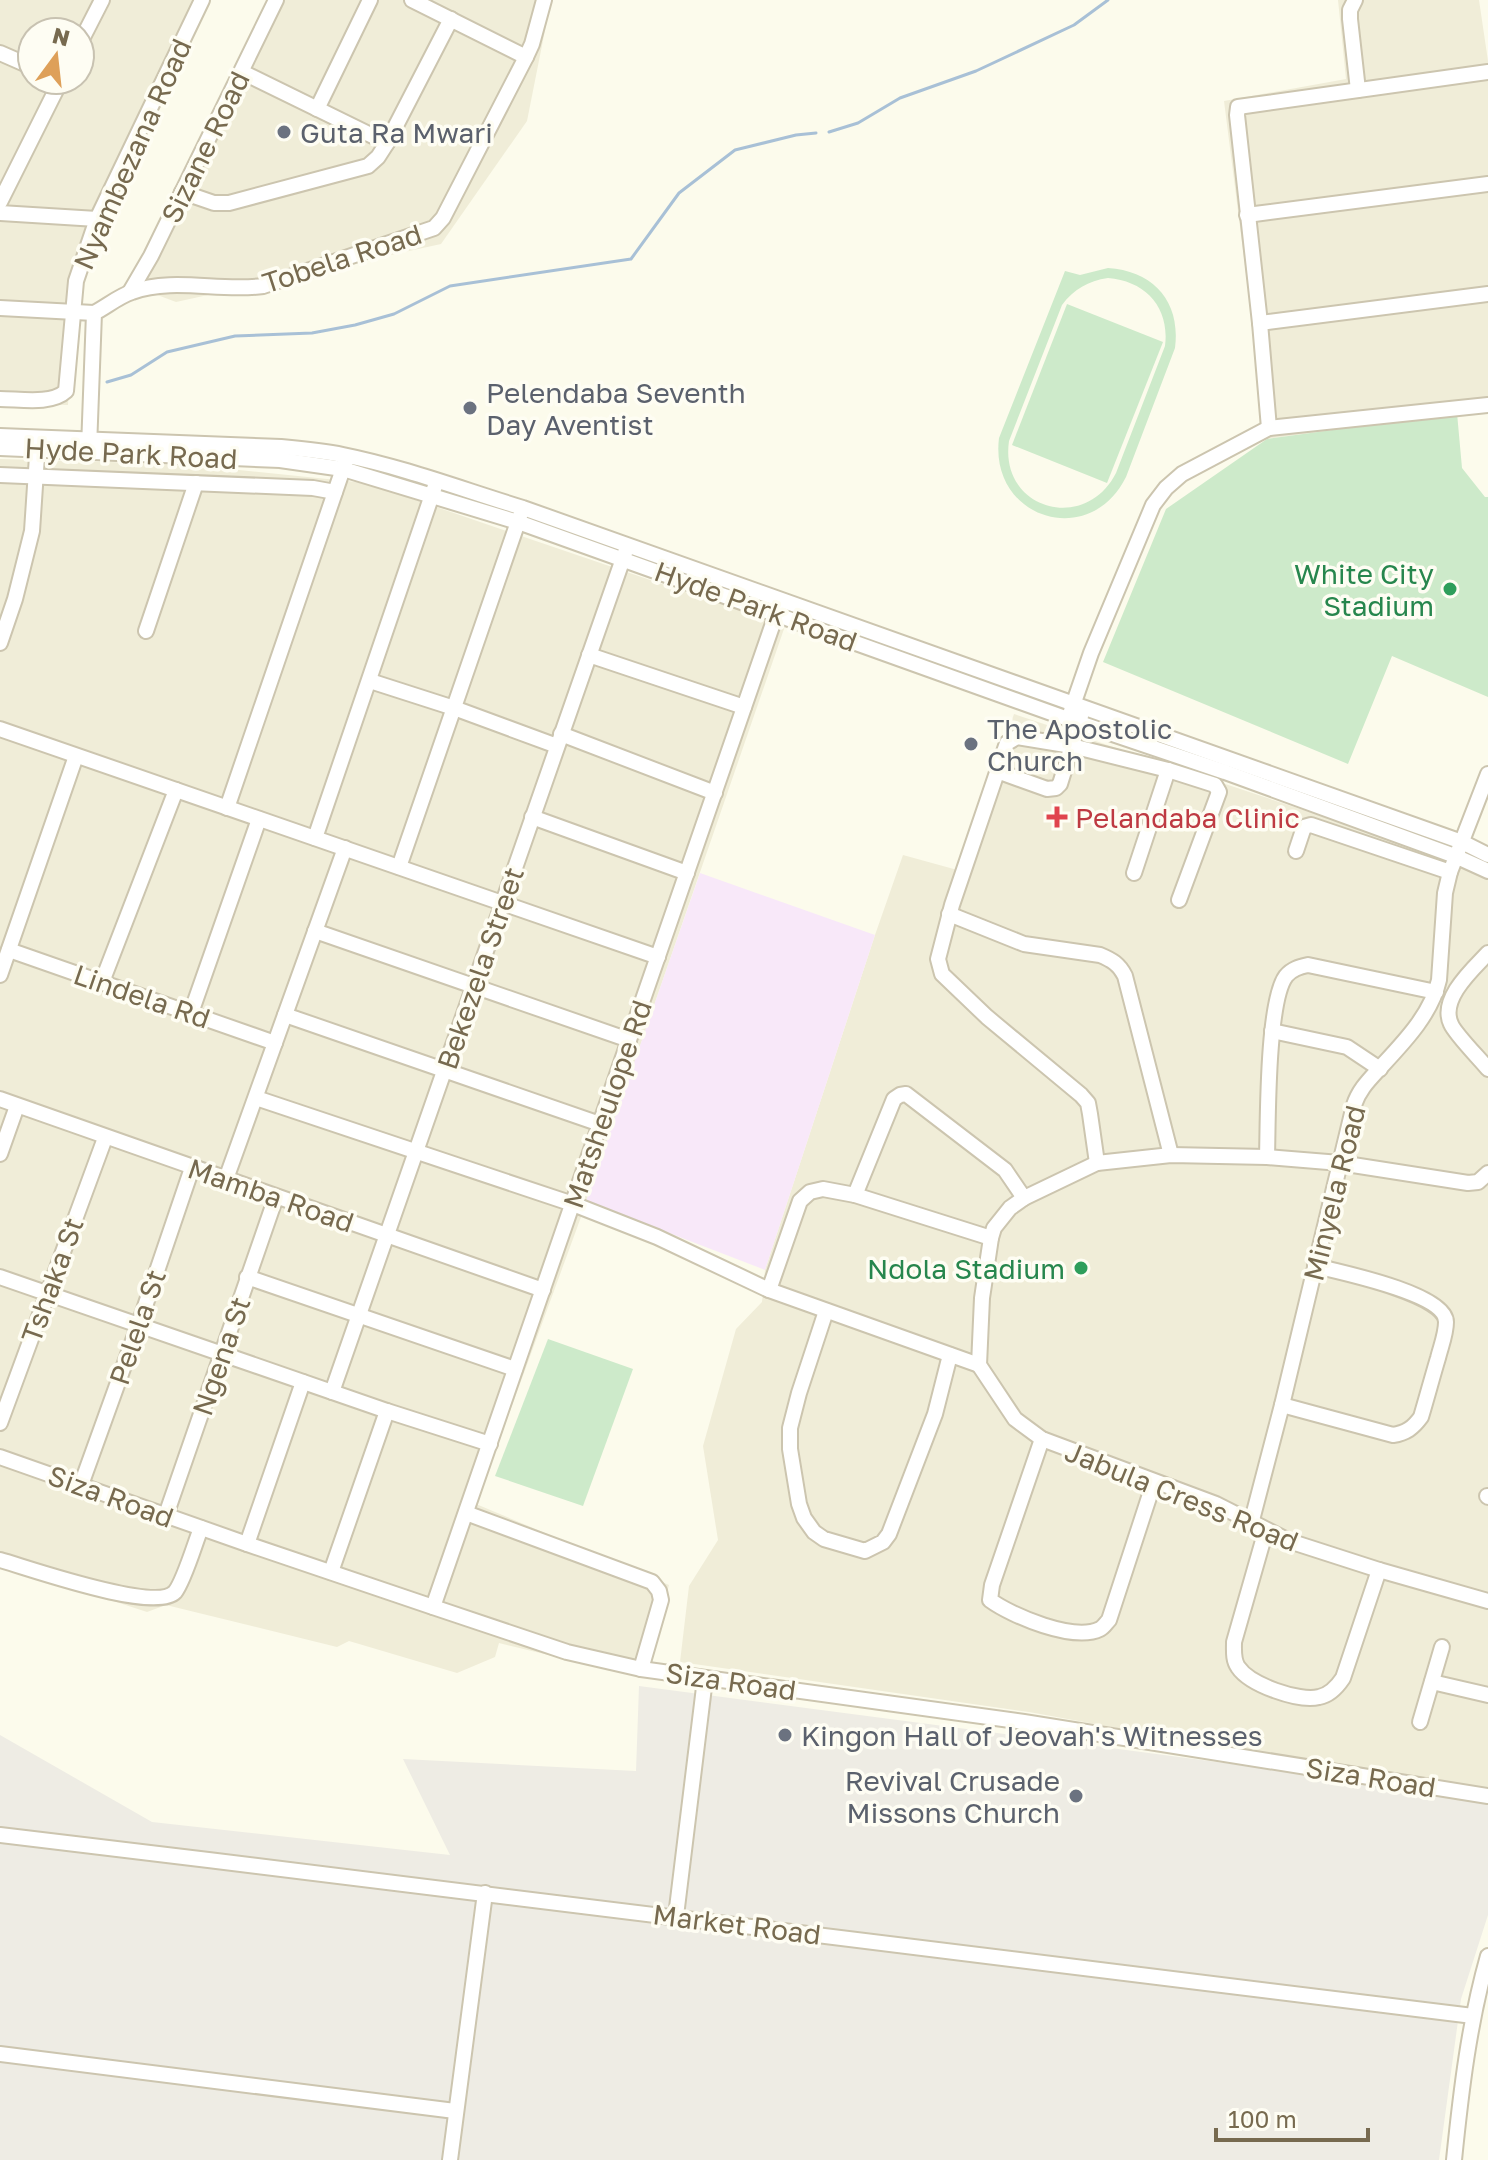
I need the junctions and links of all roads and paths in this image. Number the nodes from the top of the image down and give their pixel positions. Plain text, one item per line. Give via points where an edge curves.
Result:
1 (202, 0) edge
2 (276, 0) edge
3 (370, 0) edge
4 (412, 0) edge
5 (544, 0) edge
6 (1355, 0) edge
7 (451, 19) junction
8 (526, 57) junction
9 (242, 72) junction
10 (1488, 72) edge
11 (1358, 90) junction
12 (53, 96) edge
13 (317, 109) junction
14 (387, 143) junction
15 (1488, 184) edge
16 (182, 192) junction
17 (0, 202) edge
18 (0, 213) edge
19 (1247, 215) junction
20 (97, 219) junction
21 (130, 292) junction
22 (1488, 294) edge
23 (0, 308) edge
24 (73, 311) junction
25 (94, 313) junction
26 (1260, 323) junction
27 (0, 399) edge
28 (1488, 405) edge
29 (1269, 428) junction
30 (0, 436) edge
31 (38, 443) junction
32 (89, 446) junction
33 (0, 448) edge
34 (345, 463) junction
35 (0, 475) edge
36 (36, 476) junction
37 (196, 483) junction
38 (434, 488) junction
39 (335, 492) junction
40 (521, 515) junction
41 (625, 552) junction
42 (7, 596) edge
43 (779, 607) junction
44 (146, 631) dead end
45 (0, 643) edge
46 (589, 655) junction
47 (370, 681) junction
48 (744, 707) junction
49 (454, 708) junction
50 (1076, 713) junction
51 (0, 729) edge
52 (559, 740) junction
53 (1072, 746) junction
54 (76, 756) junction
55 (1168, 770) junction
56 (997, 771) junction
57 (1488, 774) edge
58 (176, 790) junction
59 (715, 793) junction
60 (227, 808) junction
61 (532, 817) junction
62 (259, 819) junction
63 (315, 838) junction
64 (1462, 842) junction
65 (345, 848) junction
66 (1296, 851) dead end
67 (1488, 855) edge
68 (1455, 856) junction
69 (399, 867) junction
70 (1488, 871) edge
71 (1450, 872) junction
72 (687, 873) junction
73 (1134, 873) dead end
74 (1179, 900) dead end
75 (502, 903) junction
76 (949, 914) junction
77 (315, 931) junction
78 (9, 950) junction
79 (1488, 953) edge
80 (658, 957) junction
81 (0, 975) edge
82 (102, 982) junction
83 (473, 986) junction
84 (1436, 992) junction
85 (191, 1013) junction
86 (285, 1015) junction
87 (1272, 1031) junction
88 (629, 1040) junction
89 (275, 1043) junction
90 (1380, 1069) junction
91 (1488, 1069) edge
92 (444, 1070) junction
93 (256, 1098) junction
94 (0, 1099) edge
95 (17, 1106) junction
96 (600, 1124) junction
97 (105, 1138) junction
98 (416, 1151) junction
99 (0, 1154) edge
100 (1171, 1155) junction
101 (1267, 1157) junction
102 (1097, 1163) junction
103 (1340, 1163) junction
104 (192, 1168) junction
105 (1488, 1173) edge
106 (226, 1179) junction
107 (855, 1195) junction
108 (276, 1197) junction
109 (1024, 1198) junction
110 (573, 1204) junction
111 (387, 1235) junction
112 (991, 1238) junction
113 (1315, 1266) junction
114 (0, 1277) edge
115 (247, 1277) junction
116 (543, 1290) junction
117 (769, 1290) junction
118 (46, 1293) junction
119 (826, 1311) junction
120 (358, 1317) junction
121 (139, 1324) junction
122 (222, 1354) junction
123 (950, 1355) junction
124 (979, 1365) junction
125 (515, 1369) junction
126 (303, 1382) junction
127 (332, 1392) junction
128 (1282, 1405) junction
129 (387, 1411) junction
130 (0, 1423) edge
131 (1042, 1439) junction
132 (490, 1444) junction
133 (0, 1457) edge
134 (1154, 1482) junction
135 (81, 1485) junction
136 (466, 1513) junction
137 (166, 1515) junction
138 (1252, 1520) junction
139 (201, 1528) junction
140 (1266, 1530) junction
141 (247, 1544) junction
142 (0, 1560) edge
143 (1379, 1570) junction
144 (331, 1572) junction
145 (1488, 1601) edge
146 (433, 1607) junction
147 (1442, 1647) dead end
148 (641, 1669) junction
149 (705, 1679) junction
150 (1432, 1682) junction
151 (1488, 1695) edge
152 (1420, 1722) dead end
153 (1488, 1796) edge
154 (0, 1835) edge
155 (485, 1893) junction
156 (676, 1916) junction
157 (1488, 1956) edge
158 (1473, 2016) junction
159 (0, 2054) edge
160 (455, 2111) junction
161 (450, 2160) edge
162 (1454, 2160) edge

1 - 20 street, Nyambezana Road
2 - 9 street, Sizane Road
3 - 13 street
4 - 7 street
5 - 8 street, Tobela Road
6 - 11 street via 1350,19
7 - 8 street
7 - 14 street
8 - 21 street, Tobela Road via 434,228 263,286 167,286
9 - 13 street
9 - 16 street, Sizane Road
10 - 11 street
11 - 19 street via 1238,107
12 - 17 street
13 - 14 street
14 - 16 street via 368,166 229,203
15 - 19 street
16 - 21 street, Sizane Road
18 - 20 street
19 - 26 street
20 - 24 street, Nyambezana Road via 76,281
21 - 25 street, Tobela Road
22 - 26 street
23 - 24 street
24 - 25 street
24 - 27 street, Nyambezana Road via 66,391 52,399
25 - 32 street
26 - 29 street
28 - 29 street
29 - 50 street via 1182,474 1153,505 1091,653
30 - 31 street, Hyde Park Road
31 - 32 street, Hyde Park Road
31 - 33 street, Hyde Park Road
31 - 36 street
32 - 34 street, Hyde Park Road
34 - 38 street, Hyde Park Road
34 - 39 street
35 - 36 street
36 - 37 street
36 - 42 street via 32,531
37 - 39 street
37 - 44 street
38 - 40 street, Hyde Park Road
38 - 47 street
39 - 60 street
40 - 41 street, Hyde Park Road
40 - 49 street
41 - 43 street, Hyde Park Road
41 - 46 street, Bekezela Street
42 - 45 street
43 - 48 street, Matsheulope Rd
43 - 50 street, Hyde Park Road
46 - 48 street
46 - 52 street, Bekezela Street
47 - 49 street
47 - 63 street
48 - 59 street, Matsheulope Rd
49 - 52 street
49 - 69 street
50 - 53 street
50 - 64 street, Hyde Park Road
50 - 68 street, Hyde Park Road
51 - 54 street
52 - 59 street
52 - 61 street, Bekezela Street
53 - 55 street
53 - 56 street via 1011,739
53 - 56 street via 1056,788
54 - 58 street
54 - 78 street
55 - 73 street
55 - 74 street via 1215,785 1219,792
56 - 76 street
57 - 64 street, Minyela Road
58 - 60 street
58 - 82 street
59 - 72 street, Matsheulope Rd
60 - 62 street
61 - 72 street
61 - 75 street, Bekezela Street
62 - 63 street
62 - 85 street
63 - 65 street
64 - 67 street, Hyde Park Road
64 - 68 street, Minyela Road
65 - 69 street
65 - 77 street
66 - 71 street via 1304,827 1311,825
68 - 70 street, Hyde Park Road
68 - 71 street, Minyela Road
69 - 75 street
71 - 84 street, Minyela Road
72 - 80 street, Matsheulope Rd
75 - 80 street
75 - 83 street, Bekezela Street
76 - 100 street via 1024,944 1100,955 1119,966
76 - 102 street via 938,959 942,974 1088,1103
77 - 83 street
77 - 86 street
78 - 81 street
78 - 82 street, Lindela Rd
79 - 91 street via 1463,979 1448,1010 1450,1023
80 - 88 street, Matsheulope Rd
82 - 85 street, Lindela Rd
83 - 88 street
83 - 92 street, Bekezela Street
84 - 87 street via 1299,967 1282,983
84 - 90 street, Minyela Road via 1416,1027
85 - 89 street, Lindela Rd
86 - 89 street
86 - 92 street
87 - 90 street via 1347,1047
87 - 101 street
88 - 96 street, Matsheulope Rd
89 - 93 street
90 - 103 street, Minyela Road via 1358,1093
92 - 96 street
92 - 98 street, Bekezela Street
93 - 98 street
93 - 106 street
94 - 95 street, Mamba Road
95 - 97 street, Mamba Road
95 - 99 street
96 - 110 street, Matsheulope Rd
97 - 104 street, Mamba Road
97 - 118 street, Tshaka St
98 - 110 street
98 - 111 street, Bekezela Street
100 - 101 street
100 - 102 street
101 - 103 street
102 - 109 street
103 - 105 street via 1468,1183
103 - 113 street, Minyela Road
104 - 106 street, Mamba Road
104 - 121 street, Pelela St
106 - 108 street, Mamba Road
107 - 109 street via 894,1099 906,1094 1005,1170
107 - 112 street
107 - 117 street via 823,1189 800,1201
108 - 111 street, Mamba Road
108 - 115 street, Ngena St
109 - 112 street via 1001,1218
110 - 116 street, Matsheulope Rd
110 - 117 street
111 - 116 street, Mamba Road
111 - 120 street, Bekezela Street
112 - 124 street
113 - 128 street, Minyela Road
113 - 128 street via 1432,1302 1444,1312 1444,1336 1421,1417 1407,1431 1393,1435
114 - 118 street
115 - 120 street
115 - 122 street, Ngena St
116 - 125 street, Matsheulope Rd
117 - 119 street
118 - 121 street
118 - 130 street, Tshaka St
119 - 123 street
119 - 123 street via 799,1393 790,1449 804,1518 814,1532 837,1543 865,1551 889,1534 935,1414
120 - 125 street
120 - 127 street, Bekezela Street
121 - 122 street
121 - 135 street, Pelela St
122 - 126 street
122 - 137 street, Ngena St
123 - 124 street
124 - 131 street, Jabula Cress Road via 1015,1419
125 - 132 street, Matsheulope Rd
126 - 127 street
126 - 141 street
127 - 129 street
128 - 138 street, Minyela Road
129 - 132 street
129 - 144 street
131 - 134 street, Jabula Cress Road
131 - 134 street via 990,1600 1024,1618 1065,1631 1105,1625
132 - 136 street, Matsheulope Rd
133 - 135 street, Siza Road
134 - 138 street, Jabula Cress Road
135 - 137 street, Siza Road
136 - 146 street, Matsheulope Rd
136 - 148 street via 652,1582 661,1600
137 - 139 street, Siza Road
138 - 140 street, Jabula Cress Road
139 - 141 street, Siza Road
139 - 142 street via 178,1587 160,1598 101,1590
140 - 143 street, Jabula Cress Road
140 - 143 street via 1234,1656 1246,1675 1270,1689 1309,1698 1338,1687
141 - 144 street, Siza Road
143 - 145 street, Jabula Cress Road
144 - 146 street, Siza Road
146 - 148 street, Siza Road via 567,1652
147 - 150 street
148 - 149 street, Siza Road
149 - 153 street, Siza Road via 1024,1722
149 - 156 street
150 - 151 street
150 - 152 street
154 - 155 street, Market Road
155 - 156 street, Market Road
155 - 160 street
156 - 158 street, Market Road
157 - 158 street
158 - 162 street
159 - 160 street
160 - 161 street

